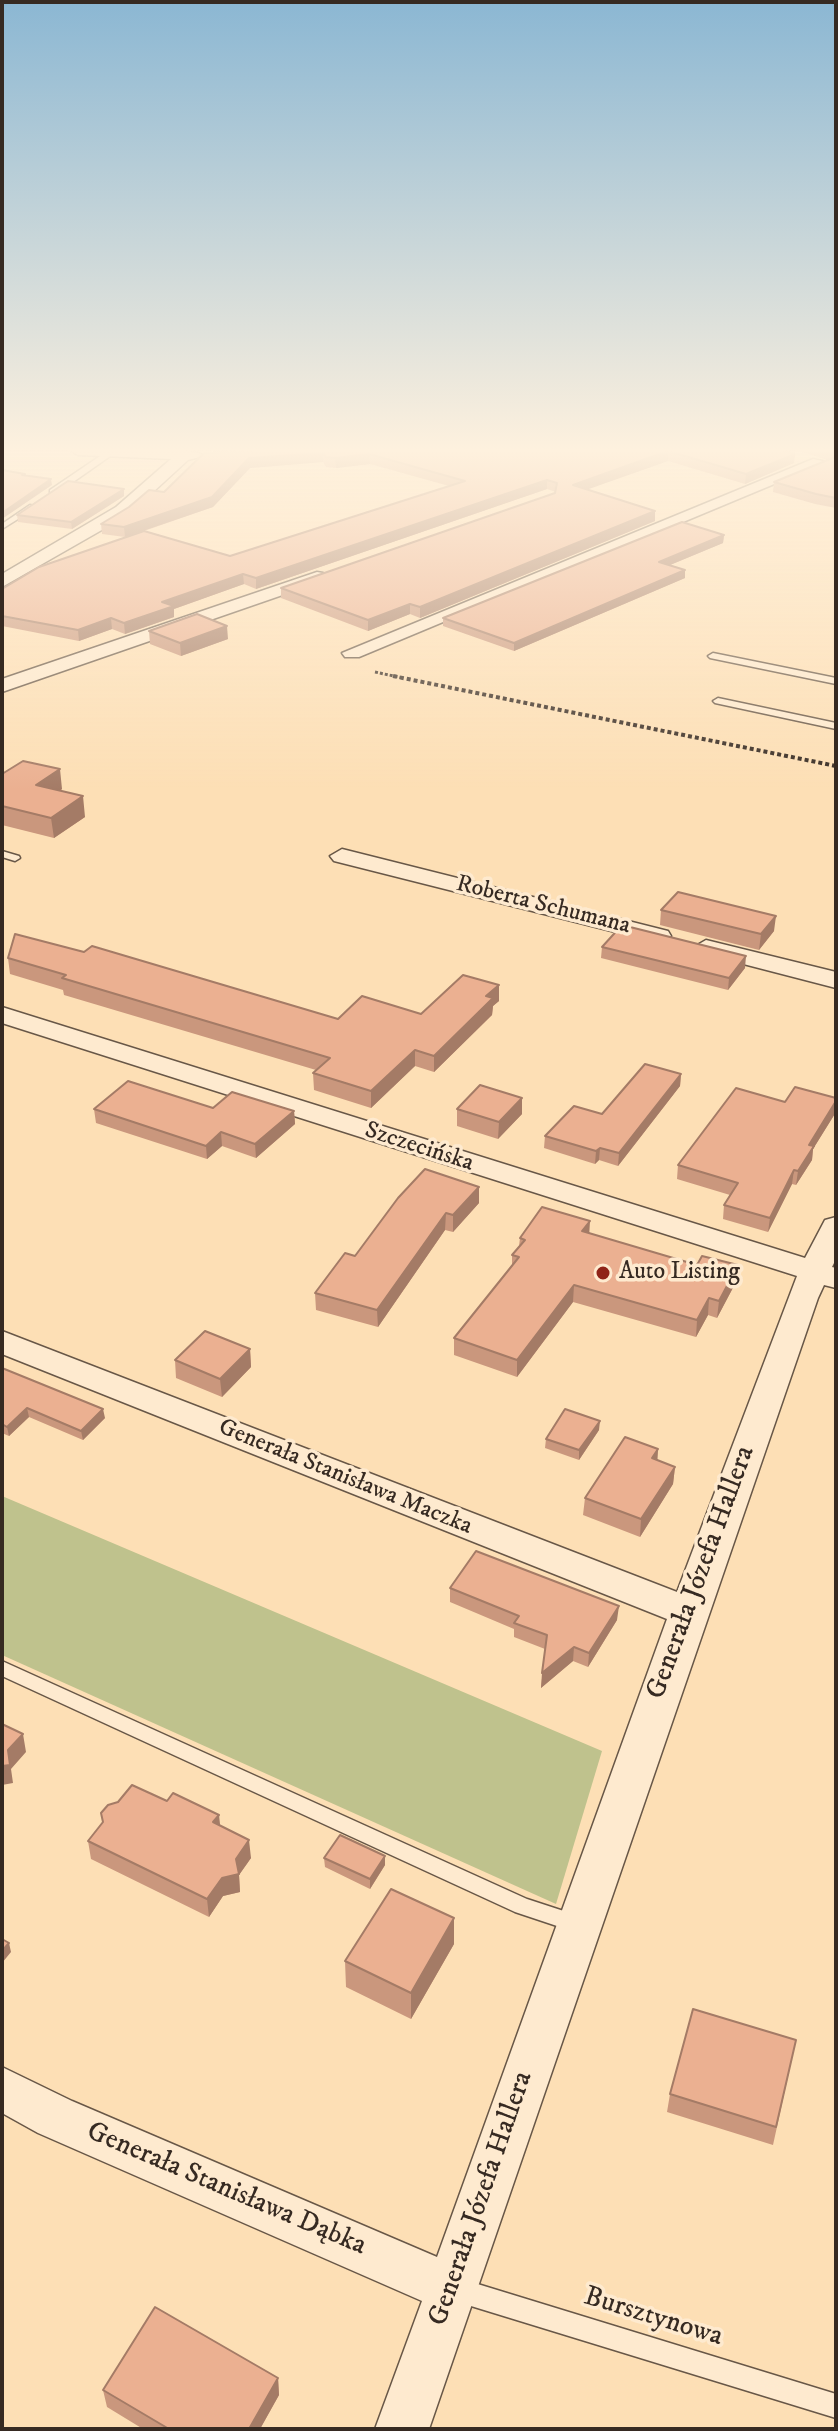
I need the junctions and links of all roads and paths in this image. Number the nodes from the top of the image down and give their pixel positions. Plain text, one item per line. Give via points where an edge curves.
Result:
1 (33, 563) edge
2 (577, 563) edge
3 (342, 568) edge
4 (2, 582) edge
5 (352, 653) joint
6 (713, 656) dead end
7 (836, 681) edge
8 (2, 686) edge
9 (718, 701) dead end
10 (836, 726) edge
11 (836, 766) edge
12 (2, 854) edge
13 (342, 856) dead end
14 (15, 858) dead end
15 (836, 980) edge
16 (2, 1015) edge
17 (836, 1226) edge
18 (824, 1275) edge
19 (2, 1342) edge
20 (688, 1612) junction
21 (2, 1668) edge
22 (577, 1923) junction
23 (2, 2089) edge
24 (451, 2288) junction
25 (836, 2406) edge
26 (402, 2429) edge

1 - 4 street
2 - 5 street
3 - 8 street
5 - 11 path via 348,662 357,668
6 - 7 lane
9 - 10 lane
12 - 14 lane
13 - 15 street, Roberta Schumana
16 - 18 street, Szczecińska
17 - 18 street, Generała Józefa Hallera
18 - 20 street, Generała Józefa Hallera
19 - 20 street, Generała Stanisława Maczka
20 - 22 street, Generała Józefa Hallera
21 - 22 lane via 522,1906
22 - 24 street, Generała Józefa Hallera
23 - 24 street, Generała Stanisława Dąbka via 55,2117
24 - 25 lane, Bursztynowa
24 - 26 street, Generała Józefa Hallera

